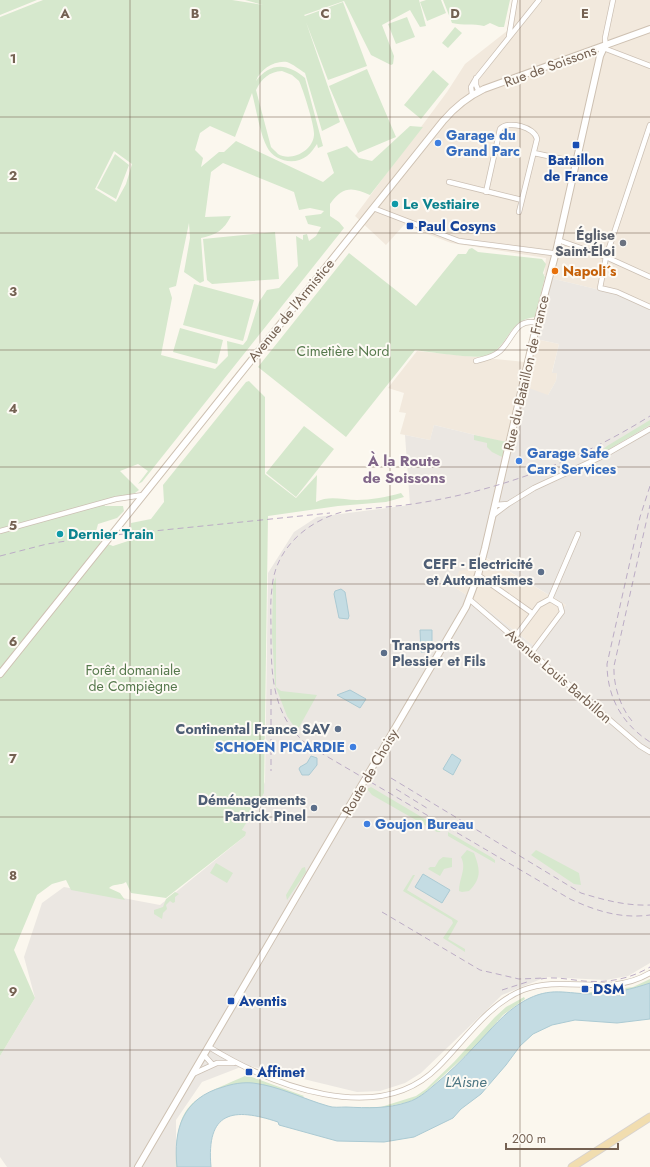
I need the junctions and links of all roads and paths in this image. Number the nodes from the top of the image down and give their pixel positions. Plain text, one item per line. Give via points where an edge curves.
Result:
1 (515, 0) edge
2 (539, 0) edge
3 (612, 0) edge
4 (650, 29) edge
5 (509, 37) junction
6 (605, 46) junction
7 (650, 66) edge
8 (476, 93) junction
9 (453, 109) joint
10 (650, 125) edge
11 (534, 153) junction
12 (576, 162) junction
13 (449, 182) dead end
14 (486, 192) junction
15 (522, 200) junction
16 (373, 208) junction
17 (519, 212) dead end
18 (558, 240) junction
19 (554, 251) junction
20 (606, 257) junction
21 (650, 276) edge
22 (650, 307) edge
23 (537, 323) junction
24 (479, 360) dead end
25 (650, 429) edge
26 (500, 484) joint
27 (143, 495) junction
28 (495, 504) junction
29 (508, 504) junction
30 (492, 516) junction
31 (0, 531) edge
32 (578, 534) dead end
33 (478, 575) junction
34 (469, 599) junction
35 (550, 599) junction
36 (532, 613) junction
37 (515, 637) junction
38 (532, 652) junction
39 (0, 674) edge
40 (650, 752) edge
41 (650, 973) edge
42 (209, 1048) junction
43 (216, 1052) junction
44 (204, 1055) junction
45 (215, 1063) junction
46 (236, 1063) junction
47 (193, 1074) junction
48 (650, 1117) edge
49 (138, 1167) edge
50 (572, 1167) edge

1 - 5 street
2 - 5 street
3 - 6 street, Rue du Bataillon de France
4 - 6 street, Rue de Soissons
5 - 8 street via 476,78 471,87
6 - 7 street via 608,52
6 - 8 street, Rue de Soissons
6 - 12 street, Rue du Bataillon de France via 600,56
8 - 9 street, Rue de Soissons
9 - 16 street, Avenue de l'Armistice
10 - 20 street
11 - 12 street
11 - 14 street via 536,134 508,124 503,126 500,129
11 - 15 street
12 - 18 street, Rue du Bataillon de France
13 - 14 street
14 - 15 street
15 - 17 street
16 - 19 street via 459,241
16 - 27 street, Avenue de l'Armistice
18 - 19 street, Rue du Bataillon de France
18 - 20 street
19 - 23 street, Rue du Bataillon de France
20 - 21 street
20 - 22 street via 600,288 617,292
23 - 24 street via 527,321 521,324 500,351 488,359
23 - 26 street, Rue du Bataillon de France
25 - 29 street via 603,456 534,488
26 - 28 street, Route de Choisy
27 - 31 street via 116,499
27 - 39 street, Avenue de l'Armistice
28 - 29 street
28 - 30 street, Route de Choisy
29 - 30 street
30 - 33 street, Route de Choisy
32 - 35 street
33 - 34 street, Route de Choisy
33 - 36 street
34 - 37 street, Avenue Louis Barbillon
34 - 42 street, Route de Choisy
35 - 36 street via 544,600
35 - 38 street via 560,605 562,612
36 - 37 street
37 - 38 street, Avenue Louis Barbillon
38 - 40 street, Avenue Louis Barbillon
41 - 46 street via 631,982 610,985 547,984 522,991 494,1008 423,1080 404,1091 390,1095 362,1098 317,1092 246,1069
42 - 43 street
42 - 44 street, Route de Choisy
43 - 45 street
43 - 46 street
44 - 45 street
44 - 47 street, Route de Choisy
45 - 46 street
45 - 47 street
47 - 49 street, Route de Choisy
48 - 50 main road

